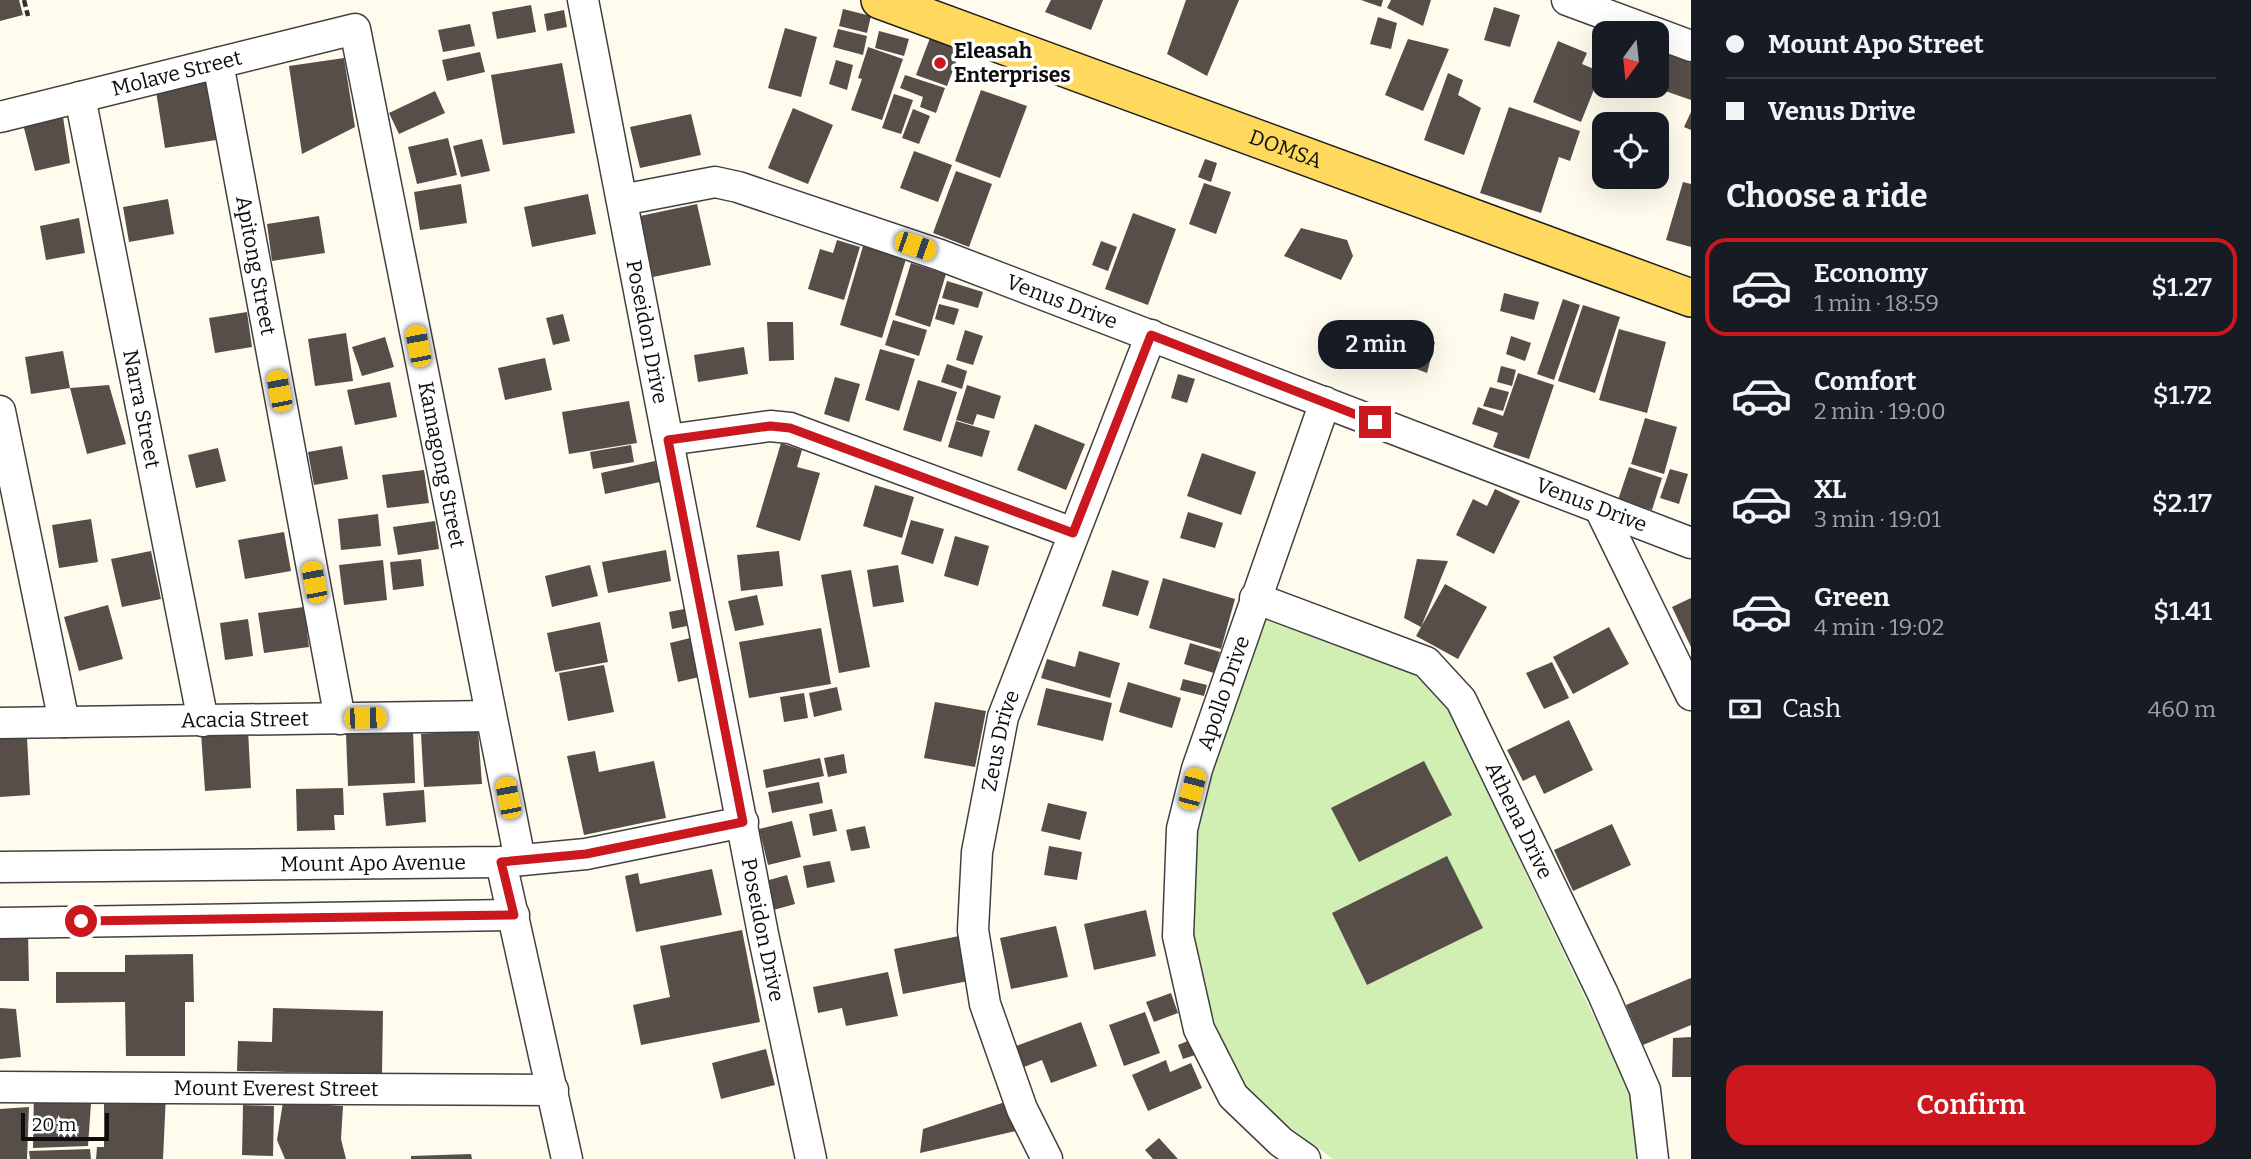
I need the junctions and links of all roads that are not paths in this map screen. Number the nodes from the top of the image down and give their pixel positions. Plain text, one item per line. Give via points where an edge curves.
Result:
1 (583, 0) edge
2 (880, 0) edge
3 (1567, 0) edge
4 (355, 29) joint
5 (1691, 46) edge
6 (218, 62) junction
7 (80, 97) junction
8 (0, 117) edge
9 (622, 200) junction
10 (1691, 298) edge
11 (1151, 335) junction
12 (1325, 402) junction
13 (0, 411) edge
14 (668, 440) junction
15 (1600, 509) junction
16 (1073, 533) junction
17 (1691, 543) edge
18 (1255, 598) junction
19 (1691, 695) edge
20 (492, 716) junction
21 (340, 719) junction
22 (203, 721) junction
23 (64, 722) junction
24 (0, 723) edge
25 (743, 822) junction
26 (511, 861) junction
27 (0, 867) edge
28 (514, 915) junction
29 (0, 923) edge
30 (0, 1087) edge
31 (553, 1090) junction
32 (1274, 1151) edge
33 (567, 1159) edge
34 (811, 1159) edge
35 (1047, 1159) edge
36 (1306, 1159) edge
37 (1653, 1159) edge

1 - 9 street, Poseidon Drive
2 - 10 main road, DOMSA
3 - 5 street
4 - 6 street, Molave Street
4 - 20 street, Kamagong Street
6 - 7 street, Molave Street
6 - 21 street, Apitong Street
7 - 8 street, Molave Street
7 - 22 street, Narra Street
9 - 11 street, Venus Drive via 715,182 738,187 940,255
9 - 14 street, Poseidon Drive
11 - 12 street, Venus Drive
11 - 16 street, Zeus Drive
12 - 15 street, Venus Drive
12 - 18 street, Apollo Drive
13 - 23 street
14 - 16 street via 770,426 790,428
14 - 25 street, Poseidon Drive
15 - 17 street, Venus Drive
15 - 19 street
16 - 35 street, Zeus Drive via 1003,717 977,852 973,930 985,1003 1022,1109
18 - 32 street, Apollo Drive via 1197,769 1182,829 1178,936 1199,1029 1233,1096
18 - 37 street, Athena Drive via 1426,662 1461,700 1646,1090
20 - 21 street, Acacia Street
20 - 26 street, Kamagong Street
21 - 22 street, Acacia Street
22 - 23 street, Acacia Street
23 - 24 street, Acacia Street
25 - 26 street, Mount Apo Avenue via 586,854
25 - 34 street, Poseidon Drive
26 - 27 street, Mount Apo Avenue
26 - 28 street, Kamagong Street
28 - 29 street
28 - 31 street, Kamagong Street
30 - 31 street, Mount Everest Street
31 - 33 street, Kamagong Street
32 - 36 street, Apollo Drive

